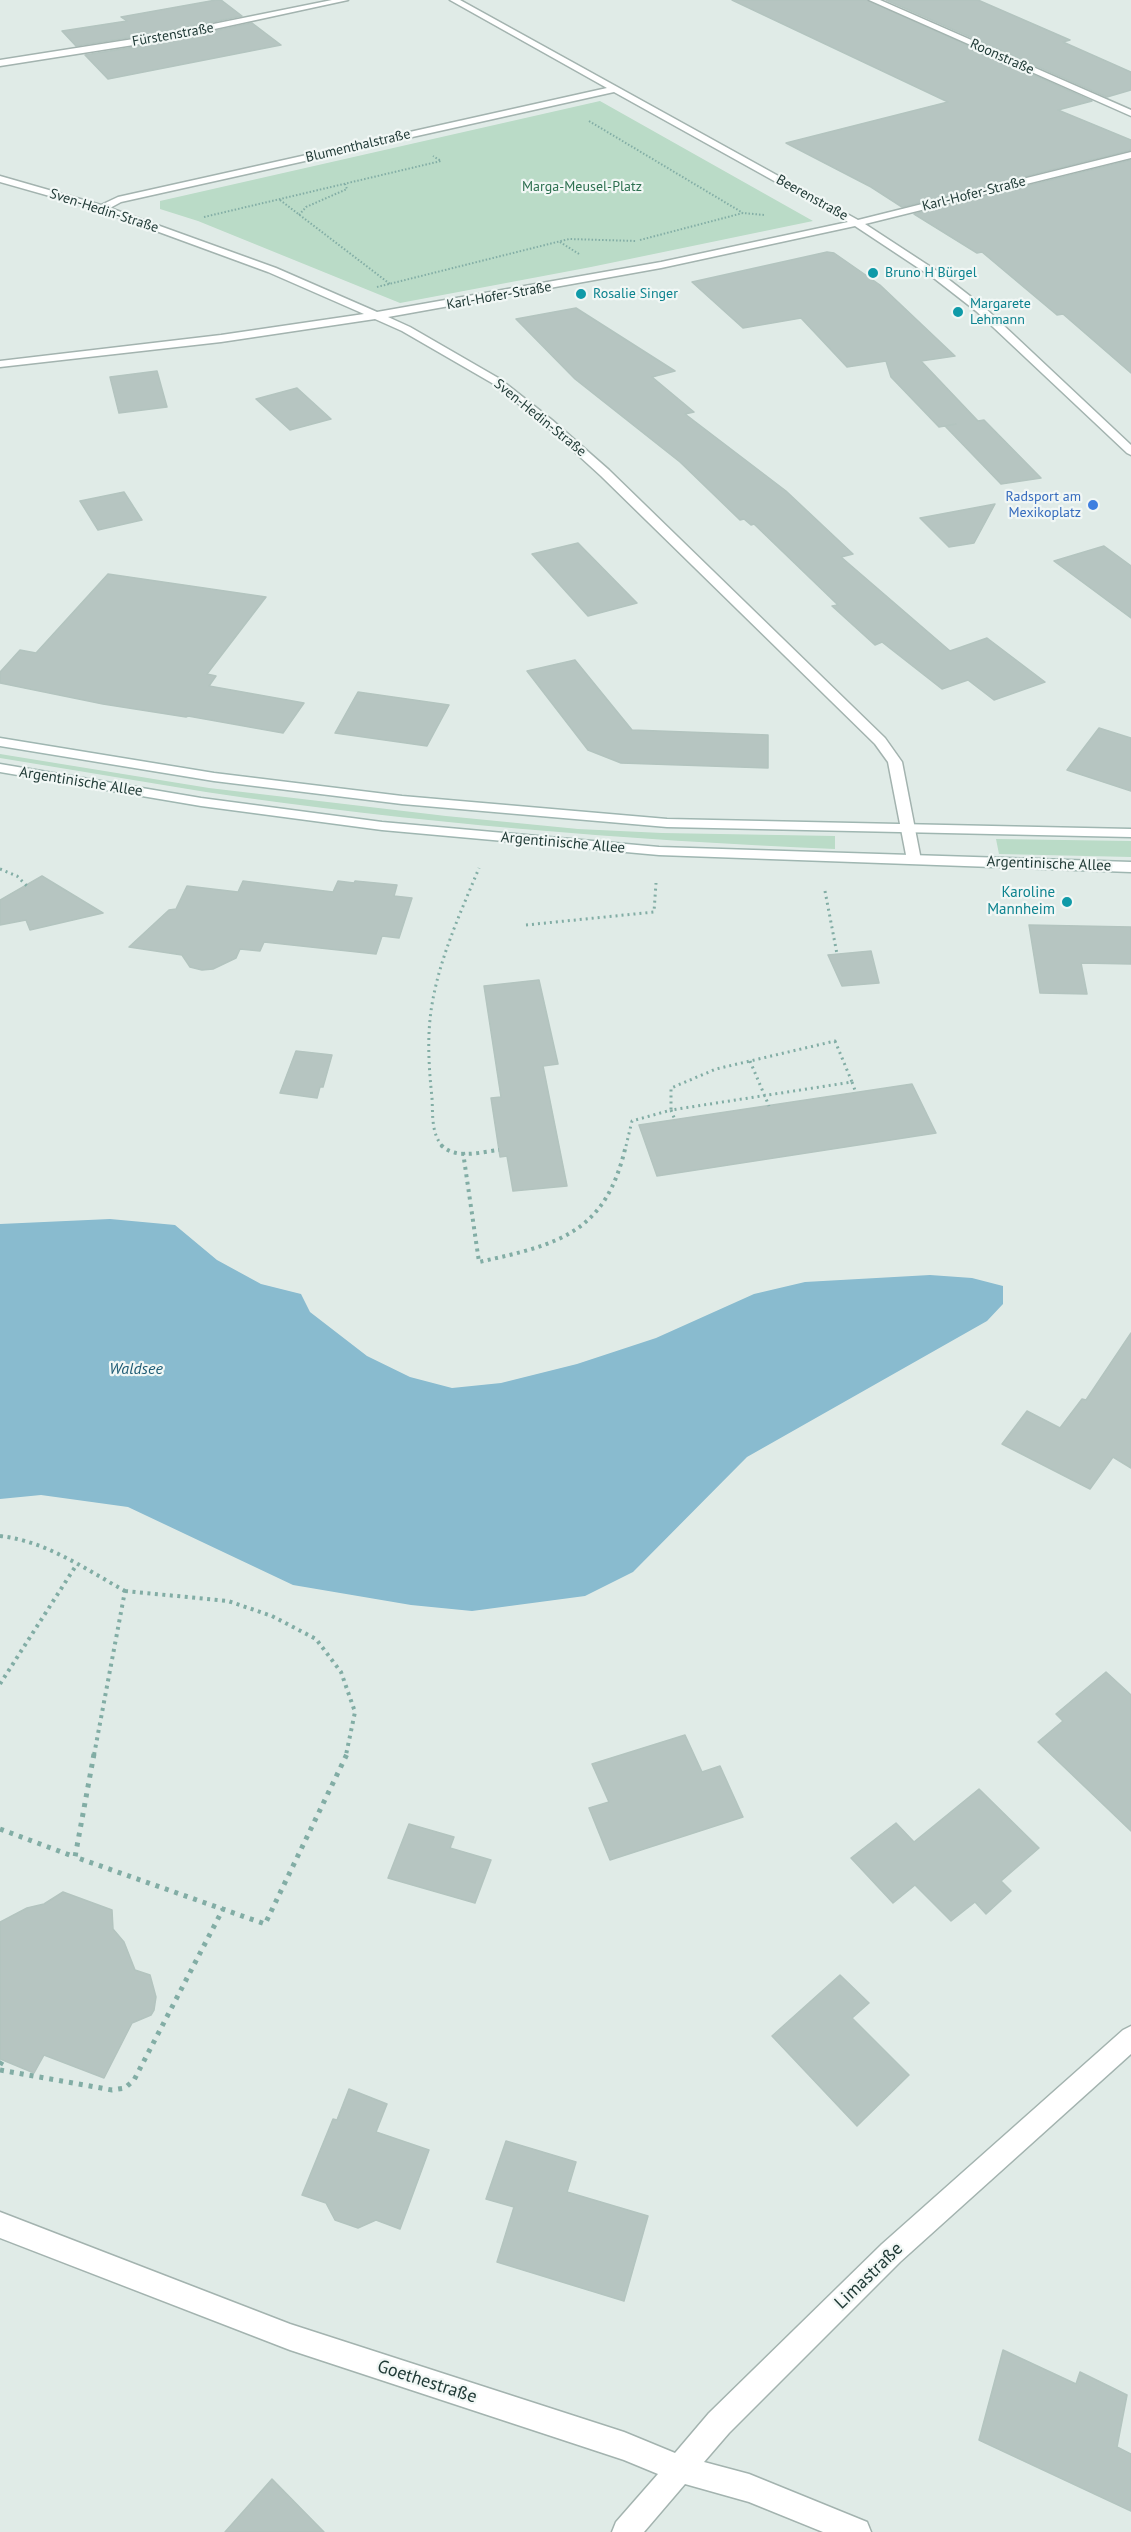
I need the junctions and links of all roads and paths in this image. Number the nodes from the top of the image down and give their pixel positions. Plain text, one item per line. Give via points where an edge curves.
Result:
1 (344, 0) edge
2 (454, 0) edge
3 (873, 0) edge
4 (0, 63) edge
5 (616, 88) junction
6 (1131, 113) edge
7 (597, 114) dead end
8 (438, 152) dead end
9 (1131, 154) edge
10 (0, 179) edge
11 (345, 184) junction
12 (280, 200) junction
13 (102, 207) junction
14 (743, 213) dead end
15 (299, 215) junction
16 (196, 219) dead end
17 (857, 223) junction
18 (637, 241) dead end
19 (390, 284) junction
20 (371, 288) dead end
21 (397, 289) dead end
22 (378, 317) junction
23 (0, 364) edge
24 (1131, 451) edge
25 (0, 742) edge
26 (0, 768) edge
27 (909, 830) junction
28 (1131, 833) edge
29 (914, 860) junction
30 (1131, 867) edge
31 (479, 868) dead end
32 (0, 869) edge
33 (656, 883) dead end
34 (28, 887) dead end
35 (825, 891) dead end
36 (526, 925) dead end
37 (837, 954) dead end
38 (750, 1060) junction
39 (852, 1082) junction
40 (856, 1093) dead end
41 (765, 1095) junction
42 (769, 1106) dead end
43 (671, 1110) junction
44 (675, 1120) dead end
45 (499, 1150) dead end
46 (463, 1152) junction
47 (0, 1536) edge
48 (77, 1564) junction
49 (125, 1590) junction
50 (0, 1684) edge
51 (0, 1829) edge
52 (75, 1857) junction
53 (223, 1909) junction
54 (1131, 2038) edge
55 (0, 2070) edge
56 (0, 2225) edge
57 (680, 2469) junction
58 (626, 2532) edge
59 (857, 2532) edge

1 - 4 street, Fürstenstraße via 159,38
2 - 5 street, Beerenstraße
3 - 6 street, Roonstraße
5 - 13 street, Blumenthalstraße via 118,200
5 - 17 street, Beerenstraße
7 - 14 path via 586,119
8 - 11 path via 430,154 441,161
9 - 17 street, Karl-Hofer-Straße
10 - 13 street, Sven-Hedin-Straße
11 - 12 path
11 - 15 path via 347,189 306,207
12 - 15 path
12 - 16 path
13 - 22 street, Sven-Hedin-Straße via 272,270
15 - 19 path
17 - 22 street, Karl-Hofer-Straße via 610,275
17 - 24 street, Beerenstraße via 980,309
18 - 19 path via 569,239
19 - 20 path
19 - 21 path
22 - 23 street, Karl-Hofer-Straße via 131,351
22 - 27 street, Sven-Hedin-Straße via 496,381 605,473 880,741 895,762
25 - 27 street, Argentinische Allee via 214,777 402,800 667,823
26 - 29 street, Argentinische Allee via 201,802 381,826 659,851
27 - 28 street, Argentinische Allee
27 - 29 street, Sven-Hedin-Straße
29 - 30 street, Argentinische Allee
31 - 46 path via 456,922 438,980 429,1032 435,1135 449,1151
32 - 34 path via 17,876
33 - 36 path via 654,912
35 - 37 path
38 - 39 path via 835,1041
38 - 41 path
38 - 43 path via 671,1088
39 - 40 path
39 - 41 path
41 - 42 path
41 - 43 path
43 - 44 path
43 - 46 path via 632,1121 615,1186 602,1210 569,1235 479,1262
45 - 46 path
47 - 48 path via 41,1545
48 - 49 path
48 - 50 path
49 - 52 path
49 - 53 path via 228,1601 272,1616 316,1638 341,1672 355,1712 346,1754 265,1924
51 - 52 path
52 - 53 path
53 - 55 path via 134,2080 125,2088 112,2091
54 - 57 street, Limastraße via 891,2253 719,2423
56 - 57 street, Goethestraße via 290,2337 624,2446
57 - 58 street, Limastraße
57 - 59 street, Goethestraße via 749,2488

